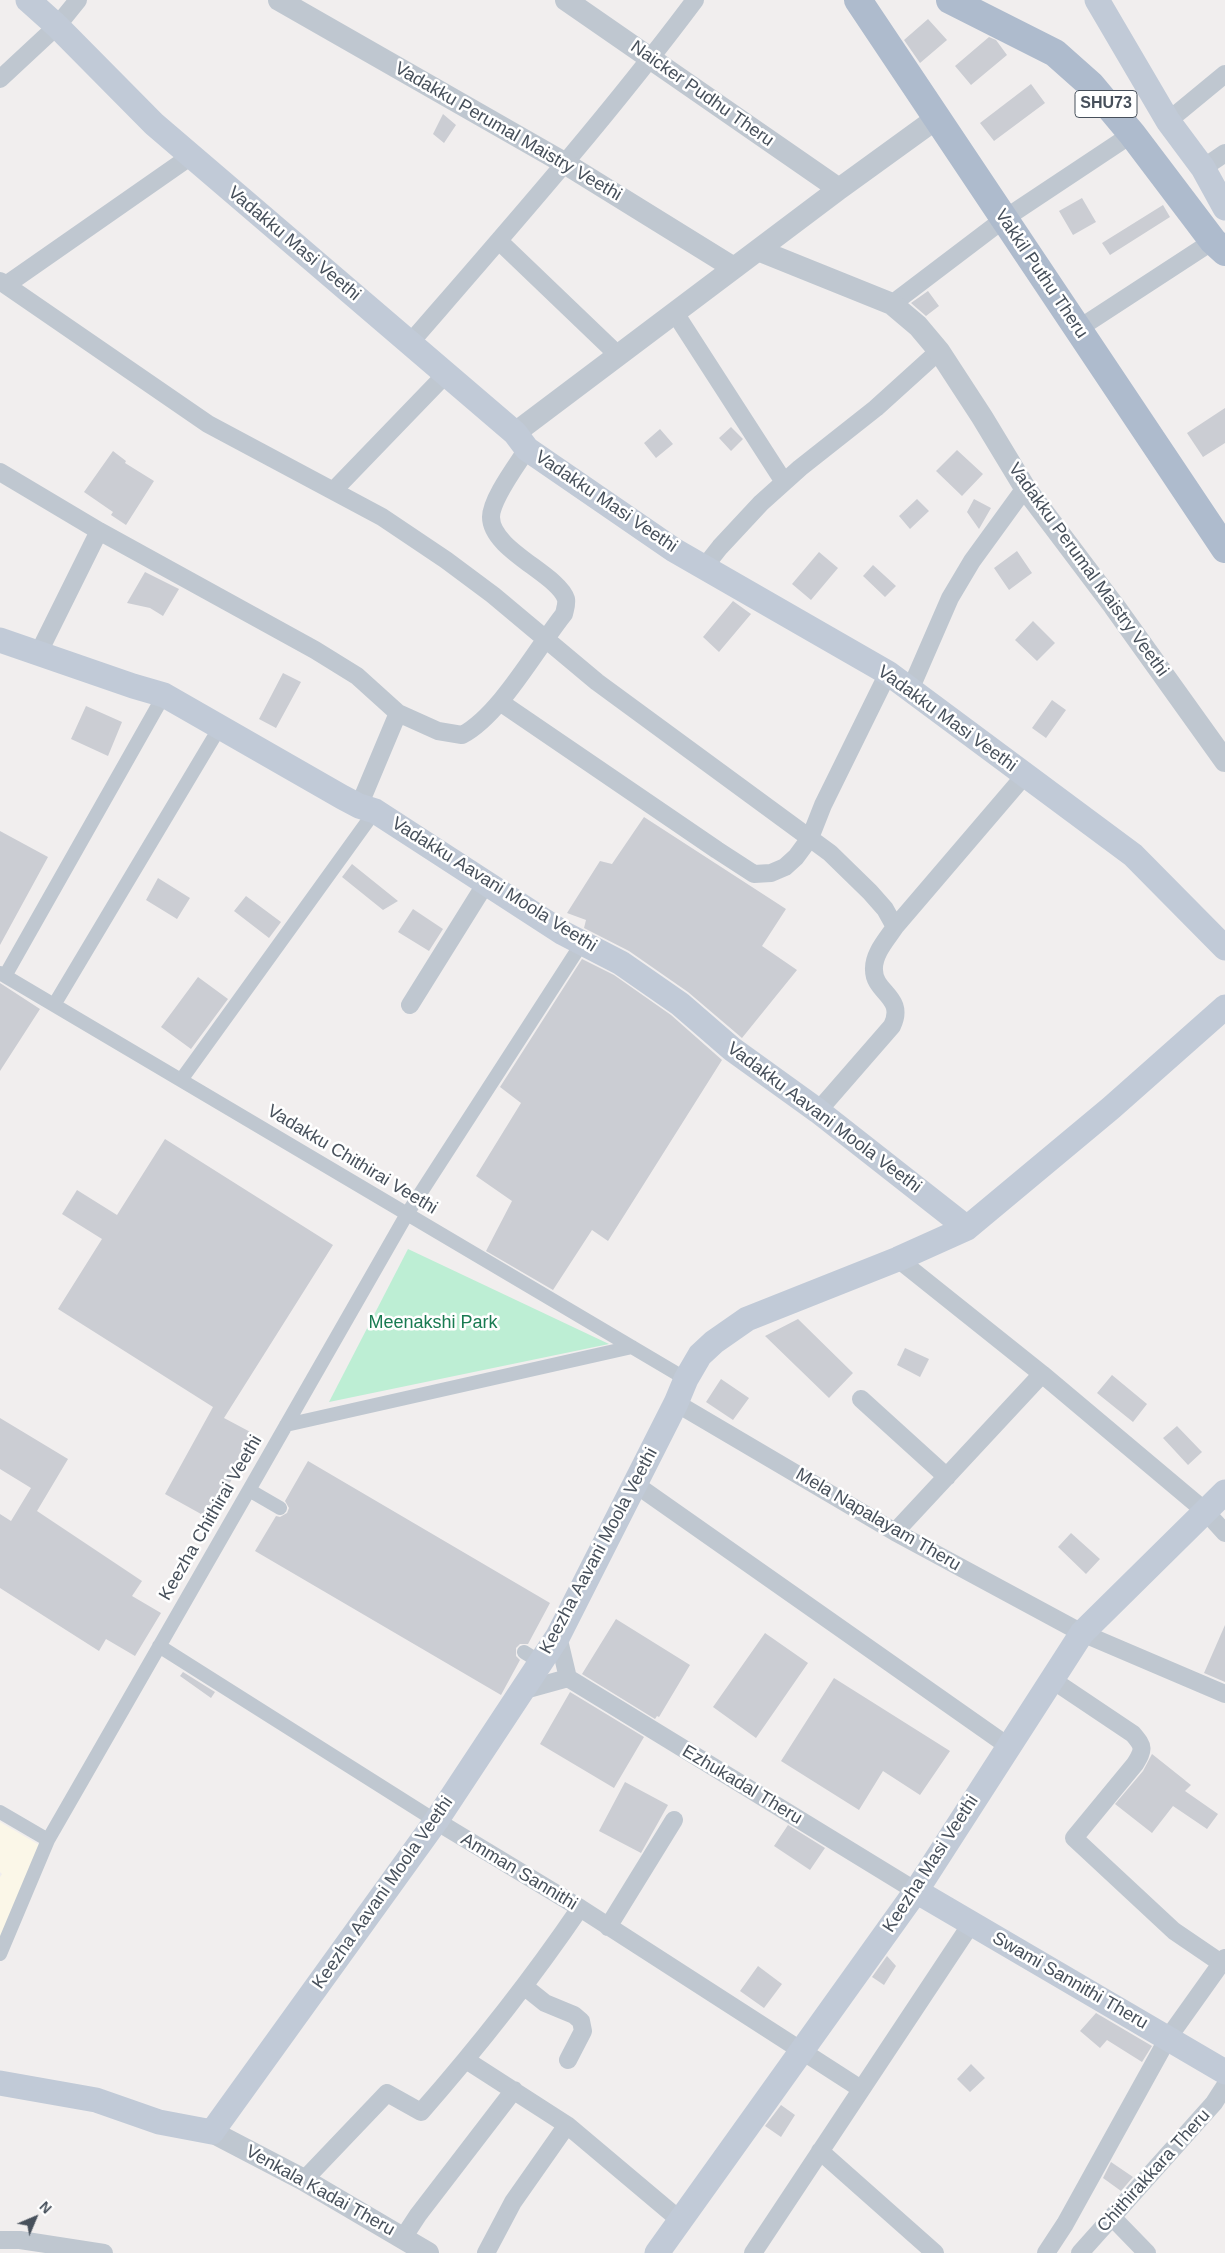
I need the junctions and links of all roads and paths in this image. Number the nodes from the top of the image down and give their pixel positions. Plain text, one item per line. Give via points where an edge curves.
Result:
1 (28, 0) edge
2 (78, 0) edge
3 (279, 0) edge
4 (566, 0) edge
5 (695, 0) edge
6 (858, 0) edge
7 (1097, 0) edge
8 (965, 2) edge
9 (57, 26) junction
10 (651, 59) junction
11 (1225, 74) edge
12 (0, 79) edge
13 (937, 118) junction
14 (1168, 121) junction
15 (1132, 134) junction
16 (1225, 153) edge
17 (191, 156) junction
18 (566, 164) junction
19 (1203, 168) junction
20 (839, 188) junction
21 (1225, 208) edge
22 (1004, 219) junction
23 (499, 241) junction
24 (1219, 247) edge
25 (758, 250) junction
26 (734, 268) junction
27 (3, 283) edge
28 (892, 304) junction
29 (675, 313) junction
30 (1078, 329) junction
31 (410, 342) junction
32 (939, 351) junction
33 (618, 355) junction
34 (446, 374) junction
35 (521, 441) junction
36 (0, 472) edge
37 (784, 482) junction
38 (1025, 488) junction
39 (334, 490) junction
40 (98, 531) junction
41 (1225, 549) edge
42 (705, 566) junction
43 (544, 639) junction
44 (0, 640) edge
45 (39, 652) junction
46 (888, 673) junction
47 (910, 690) junction
48 (164, 695) junction
49 (500, 702) junction
50 (398, 713) junction
51 (220, 727) junction
52 (1225, 761) edge
53 (1025, 775) junction
54 (367, 809) junction
55 (810, 838) junction
56 (486, 882) junction
57 (894, 927) junction
58 (582, 943) junction
59 (1225, 948) edge
60 (2, 974) edge
61 (54, 1005) junction
62 (410, 1005) dead end
63 (1225, 1007) edge
64 (181, 1080) junction
65 (818, 1111) junction
66 (408, 1214) junction
67 (967, 1228) junction
68 (898, 1259) junction
69 (632, 1347) junction
70 (1042, 1374) junction
71 (686, 1379) junction
72 (861, 1399) dead end
73 (676, 1403) junction
74 (286, 1425) junction
75 (947, 1478) junction
76 (634, 1484) junction
77 (249, 1490) junction
78 (1225, 1492) edge
79 (280, 1508) dead end
80 (1205, 1511) junction
81 (895, 1532) junction
82 (1225, 1533) edge
83 (1082, 1633) junction
84 (558, 1636) junction
85 (159, 1646) junction
86 (568, 1678) junction
87 (1051, 1679) junction
88 (521, 1691) junction
89 (1225, 1694) edge
90 (1008, 1746) junction
91 (0, 1812) edge
92 (674, 1820) dead end
93 (436, 1821) junction
94 (48, 1840) junction
95 (916, 1891) junction
96 (580, 1908) junction
97 (971, 1924) junction
98 (608, 1927) junction
99 (0, 1954) edge
100 (1223, 1961) edge
101 (524, 1987) junction
102 (1168, 2038) junction
103 (802, 2052) junction
104 (466, 2060) junction
105 (568, 2060) dead end
106 (1225, 2072) edge
107 (0, 2083) edge
108 (1225, 2086) edge
109 (861, 2089) junction
110 (514, 2090) junction
111 (567, 2126) junction
112 (212, 2132) junction
113 (820, 2151) junction
114 (304, 2180) junction
115 (1112, 2217) junction
116 (681, 2221) junction
117 (1065, 2224) junction
118 (403, 2238) junction
119 (0, 2240) edge
120 (1083, 2249) edge
121 (104, 2253) edge
122 (428, 2253) edge
123 (486, 2253) edge
124 (658, 2253) edge
125 (753, 2253) edge
126 (936, 2253) edge
127 (1046, 2253) edge
128 (1147, 2253) edge

1 - 9 main road, Vadakku Masi Veethi
2 - 9 street
3 - 18 street, Vadakku Perumal Maistry Veethi
4 - 10 street, Naicker Pudhu Theru
5 - 10 street
6 - 13 main road, Vakkil Puthu Theru
7 - 14 main road
8 - 15 main road, SHU73 via 1055,53 1091,86
9 - 12 street
9 - 17 main road, Vadakku Masi Veethi via 154,124
10 - 18 street
10 - 20 street, Naicker Pudhu Theru
11 - 14 street
13 - 20 street
13 - 22 main road, Vakkil Puthu Theru
14 - 19 main road
15 - 22 street
15 - 24 main road, SHU73
16 - 19 street
17 - 27 street
17 - 31 main road, Vadakku Masi Veethi
18 - 23 street
18 - 26 street, Vadakku Perumal Maistry Veethi
19 - 21 main road
20 - 25 street
22 - 28 street
22 - 30 main road, Vakkil Puthu Theru
23 - 31 street
23 - 33 street
24 - 30 street
25 - 26 street
25 - 28 street, Vadakku Perumal Maistry Veethi
26 - 29 street
27 - 39 street via 208,424
28 - 32 street, Vadakku Perumal Maistry Veethi via 918,326
29 - 33 street
29 - 37 street
30 - 41 main road, Vakkil Puthu Theru
31 - 34 main road, Vadakku Masi Veethi
32 - 37 street via 876,408
32 - 38 street, Vadakku Perumal Maistry Veethi
33 - 35 street
34 - 35 main road, Vadakku Masi Veethi
34 - 39 street
35 - 42 main road, Vadakku Masi Veethi via 674,550
35 - 43 street via 491,517 506,546 566,598 564,614
36 - 40 street
37 - 42 street via 720,546
38 - 47 street via 972,561 950,598
38 - 52 street, Vadakku Perumal Maistry Veethi
39 - 43 street via 382,517 446,560
40 - 45 street
40 - 50 street via 315,650 357,676
42 - 46 main road, Vadakku Masi Veethi
43 - 49 street
43 - 55 street
44 - 45 main road, Vadakku Aavani Moola Veethi
45 - 48 main road, Vadakku Aavani Moola Veethi
46 - 47 main road, Vadakku Masi Veethi
46 - 55 street
47 - 53 main road, Vadakku Masi Veethi
48 - 51 main road, Vadakku Aavani Moola Veethi
48 - 60 street
49 - 50 street via 462,735 438,731
49 - 55 street via 754,874 771,873 785,867
50 - 54 street
51 - 54 main road, Vadakku Aavani Moola Veethi
51 - 61 street
53 - 57 street
53 - 59 main road, Vadakku Masi Veethi via 1133,855
54 - 56 main road, Vadakku Aavani Moola Veethi
54 - 64 street
55 - 57 street via 870,892 885,909
56 - 58 main road, Vadakku Aavani Moola Veethi
56 - 62 street
57 - 65 street via 878,952 874,970 893,1001 896,1018
58 - 65 main road, Vadakku Aavani Moola Veethi via 621,963 680,1004 732,1049
58 - 66 street, Keezha Chithirai Veethi
60 - 61 street, Vadakku Chithirai Veethi
61 - 64 street, Vadakku Chithirai Veethi
63 - 67 main road, Keezha Aavani Moola Veethi via 1111,1108
64 - 66 street, Vadakku Chithirai Veethi
65 - 67 main road, Vadakku Aavani Moola Veethi
66 - 69 street, Vadakku Chithirai Veethi
66 - 74 street, Keezha Chithirai Veethi
67 - 68 main road, Keezha Aavani Moola Veethi
68 - 70 street
68 - 71 main road, Keezha Aavani Moola Veethi via 747,1320 700,1355
69 - 71 street, Vadakku Chithirai Veethi
69 - 74 street
70 - 75 street
70 - 80 street
71 - 73 main road, Keezha Aavani Moola Veethi
72 - 75 street
73 - 76 main road, Keezha Aavani Moola Veethi
73 - 81 street, Mela Napalayam Theru
74 - 77 street, Keezha Chithirai Veethi
75 - 81 street
76 - 84 main road, Keezha Aavani Moola Veethi
76 - 90 street
77 - 79 street
77 - 85 street, Keezha Chithirai Veethi
78 - 80 main road, Keezha Masi Veethi
80 - 82 street
80 - 83 main road, Keezha Masi Veethi
81 - 83 street, Mela Napalayam Theru
83 - 87 main road, Keezha Masi Veethi
83 - 89 street, Mela Napalayam Theru
84 - 86 street
84 - 88 main road, Keezha Aavani Moola Veethi via 532,1657
85 - 93 street, Amman Sannithi
85 - 94 street, Keezha Chithirai Veethi
86 - 88 street
86 - 95 street, Ezhukadal Theru
87 - 90 main road, Keezha Masi Veethi
87 - 100 street via 1142,1744 1142,1752 1135,1764 1074,1838 1174,1931
88 - 93 main road, Keezha Aavani Moola Veethi
90 - 95 main road, Keezha Masi Veethi
91 - 94 street
92 - 98 street
93 - 96 street, Amman Sannithi
93 - 112 main road, Keezha Aavani Moola Veethi
94 - 99 street, Keezha Chithirai Veethi
95 - 97 main road, Swami Sannithi Theru
95 - 103 main road, Keezha Masi Veethi
96 - 98 street, Amman Sannithi
96 - 101 street
97 - 102 main road, Swami Sannithi Theru
97 - 109 street
98 - 103 street, Amman Sannithi
100 - 102 street
101 - 104 street
101 - 105 street via 545,2003 582,2021 583,2030
102 - 106 main road, Swami Sannithi Theru
102 - 117 street
103 - 109 street, Amman Sannithi
103 - 116 main road, Keezha Masi Veethi
104 - 110 street
104 - 114 street via 421,2112 388,2093
107 - 112 main road via 96,2100 159,2122
108 - 115 street, Chithirakkara Theru via 1214,2103
109 - 113 street
110 - 111 street
110 - 118 street
111 - 116 street
111 - 123 street via 514,2202
112 - 114 street, Venkala Kadai Theru
113 - 125 street
113 - 126 street
114 - 118 street, Venkala Kadai Theru
115 - 120 street, Chithirakkara Theru
115 - 128 street
116 - 124 main road, Keezha Masi Veethi
117 - 120 street
117 - 127 street
118 - 122 street, Venkala Kadai Theru
119 - 121 street

